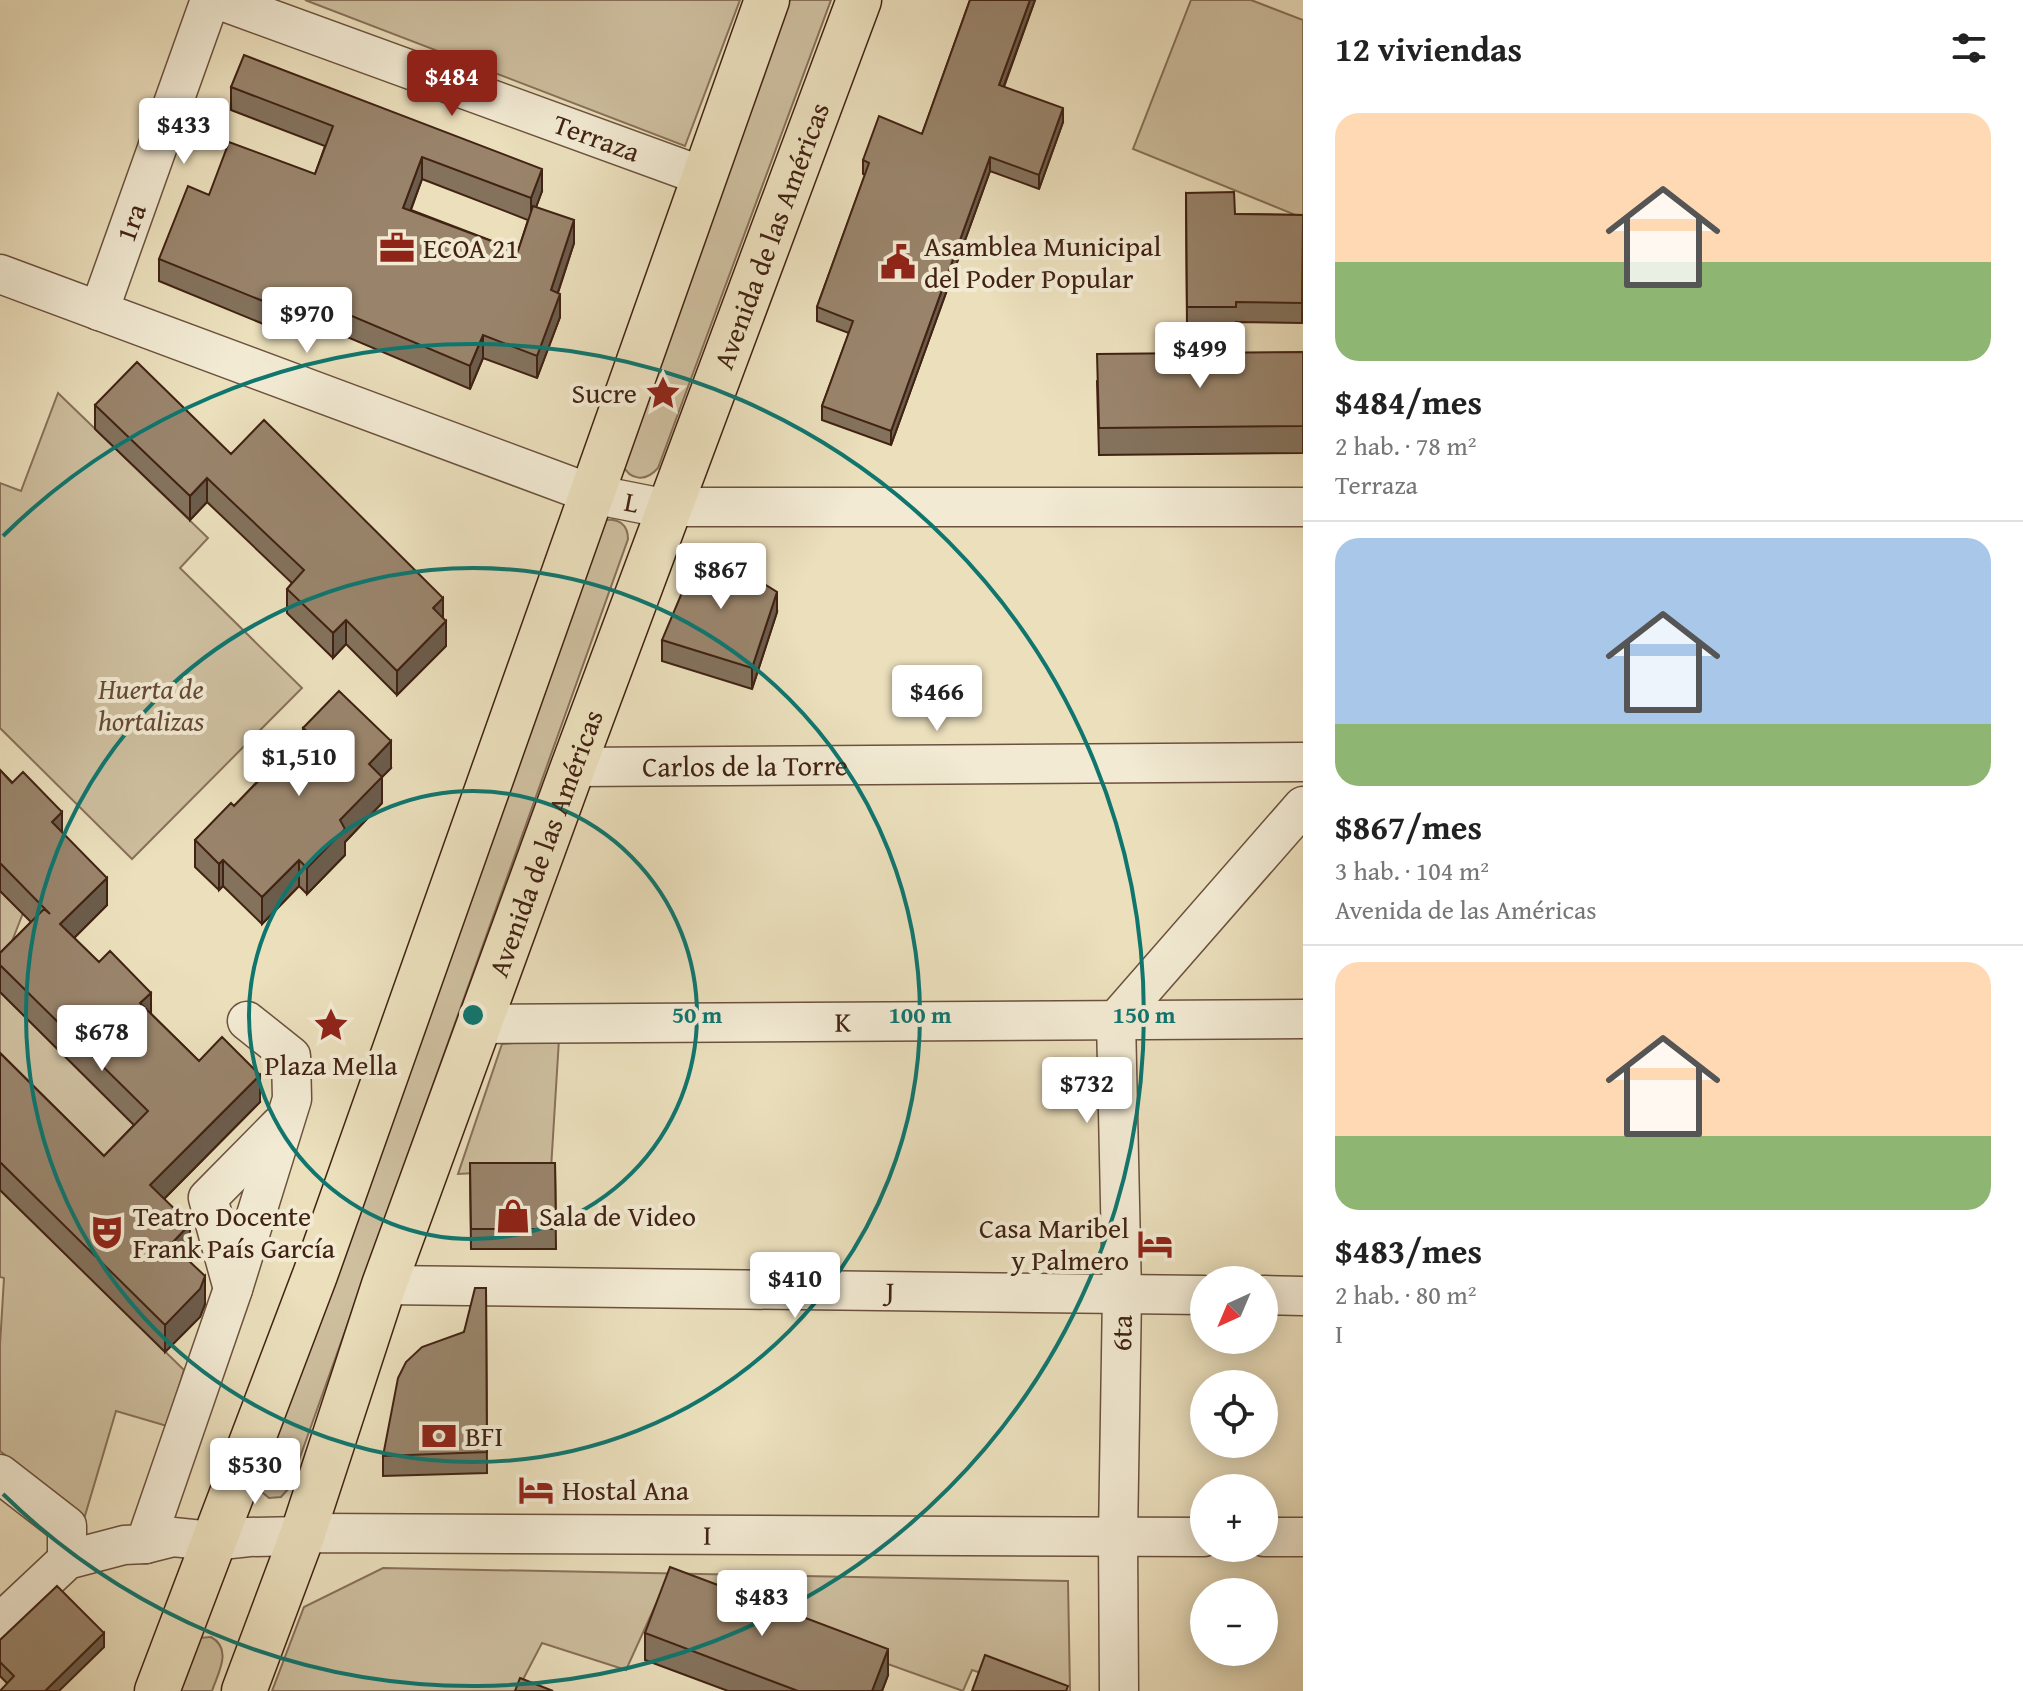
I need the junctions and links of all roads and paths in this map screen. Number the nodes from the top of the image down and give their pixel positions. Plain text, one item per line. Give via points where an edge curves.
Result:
1 (210, 0) edge
2 (219, 0) edge
3 (767, 0) edge
4 (859, 0) edge
5 (705, 177) junction
6 (0, 274) edge
7 (99, 311) junction
8 (592, 494) junction
9 (1303, 507) edge
10 (668, 509) junction
11 (1303, 762) edge
12 (573, 767) junction
13 (1303, 806) edge
14 (1303, 1019) edge
15 (1116, 1020) junction
16 (247, 1021) dead end
17 (479, 1024) junction
18 (285, 1120) junction
19 (384, 1285) junction
20 (233, 1289) junction
21 (1122, 1294) junction
22 (1190, 1295) edge
23 (1278, 1295) edge
24 (1303, 1296) edge
25 (0, 1474) edge
26 (302, 1536) junction
27 (1118, 1537) junction
28 (1190, 1537) edge
29 (1278, 1537) edge
30 (1303, 1537) edge
31 (212, 1541) junction
32 (145, 1544) junction
33 (67, 1560) junction
34 (0, 1623) edge
35 (157, 1691) edge
36 (244, 1691) edge
37 (1119, 1691) edge

1 - 7 street, 1ra
2 - 5 street, Terraza
3 - 5 main road
4 - 10 main road, Avenida de las Américas
5 - 8 main road
6 - 7 street, L
7 - 8 street, L
8 - 10 street, L
8 - 31 main road via 315,1275
9 - 10 street, L
10 - 12 main road, Avenida de las Américas
11 - 12 street, Carlos de la Torre
12 - 17 main road, Avenida de las Américas
13 - 15 street
14 - 15 street, K
15 - 17 street, K
15 - 21 street, 6ta
16 - 18 street via 291,1056 292,1099
17 - 19 main road, Avenida de las Américas
18 - 20 street
18 - 20 street via 208,1198
19 - 21 street, J
19 - 26 main road, Avenida de las Américas
20 - 32 street
21 - 22 street, J
21 - 27 street, 6ta
23 - 24 street
25 - 33 street via 67,1526
26 - 27 street, I
26 - 31 street, I
26 - 36 main road, Avenida de las Américas
27 - 28 street, I
27 - 37 street, 6ta
29 - 30 street
31 - 32 street, I via 173,1537
31 - 35 main road
32 - 33 street, I
33 - 34 street

